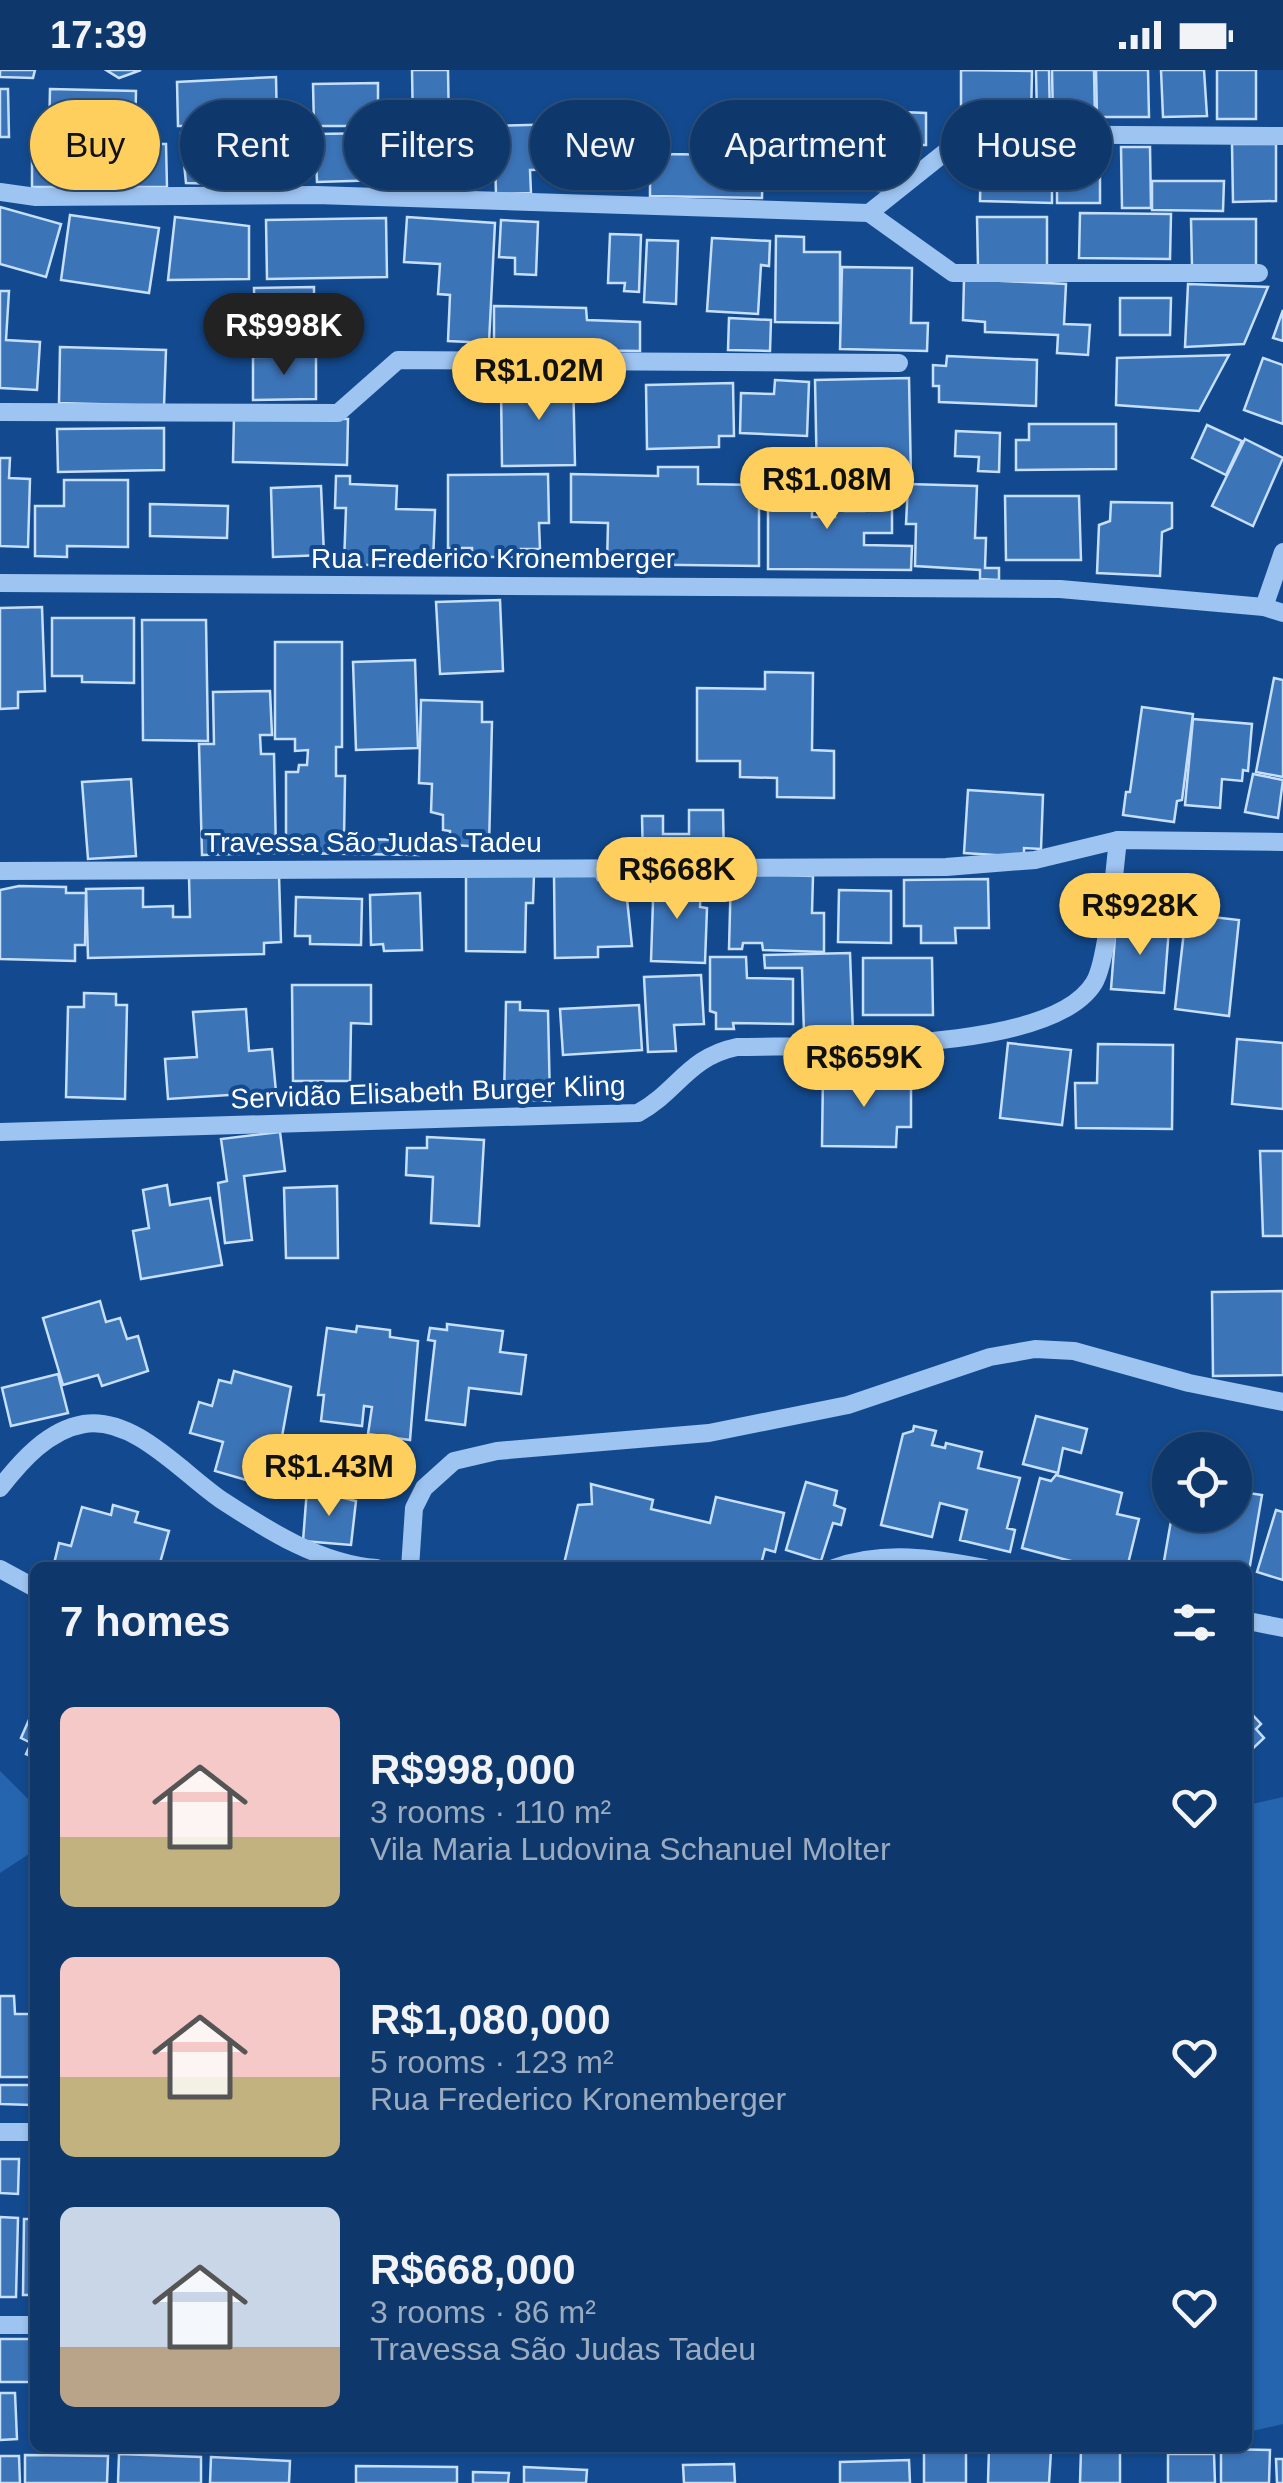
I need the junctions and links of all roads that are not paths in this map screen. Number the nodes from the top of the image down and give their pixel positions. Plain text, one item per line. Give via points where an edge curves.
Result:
1 (1283, 136) edge
2 (0, 192) edge
3 (869, 212) junction
4 (1260, 273) dead end
5 (898, 363) dead end
6 (0, 412) edge
7 (1283, 552) edge
8 (0, 583) edge
9 (1264, 607) junction
10 (1283, 613) edge
11 (1118, 840) junction
12 (1283, 842) edge
13 (0, 872) edge
14 (0, 1132) edge
15 (1283, 1402) edge
16 (0, 1488) edge
17 (338, 1562) edge
18 (410, 1562) edge
19 (855, 1562) edge
20 (954, 1562) edge
21 (0, 1570) edge
22 (30, 1585) edge
23 (1252, 1622) edge
24 (1283, 1628) edge
25 (0, 2132) edge
26 (30, 2132) edge
27 (30, 2325) edge
28 (0, 2326) edge

1 - 3 street via 968,134
2 - 3 street
3 - 4 street via 953,273
5 - 6 street via 398,360 338,412
7 - 9 street
8 - 9 street, Rua Frederico Kronemberger via 1060,589
9 - 10 street, Rua Frederico Kronemberger
11 - 12 street, Travessa São Judas Tadeu
11 - 13 street, Travessa São Judas Tadeu via 1034,860 946,867
11 - 14 street, Servidão Elisabeth Burger Kling via 1097,980 1070,1006 987,1036 709,1053 638,1112
15 - 18 street via 1074,1351 1036,1349 848,1406 708,1433 497,1451 454,1462 424,1488 414,1508
16 - 17 street via 56,1432 108,1425 270,1530
19 - 20 street via 876,1556
21 - 22 street
23 - 24 street
25 - 26 street
27 - 28 street

